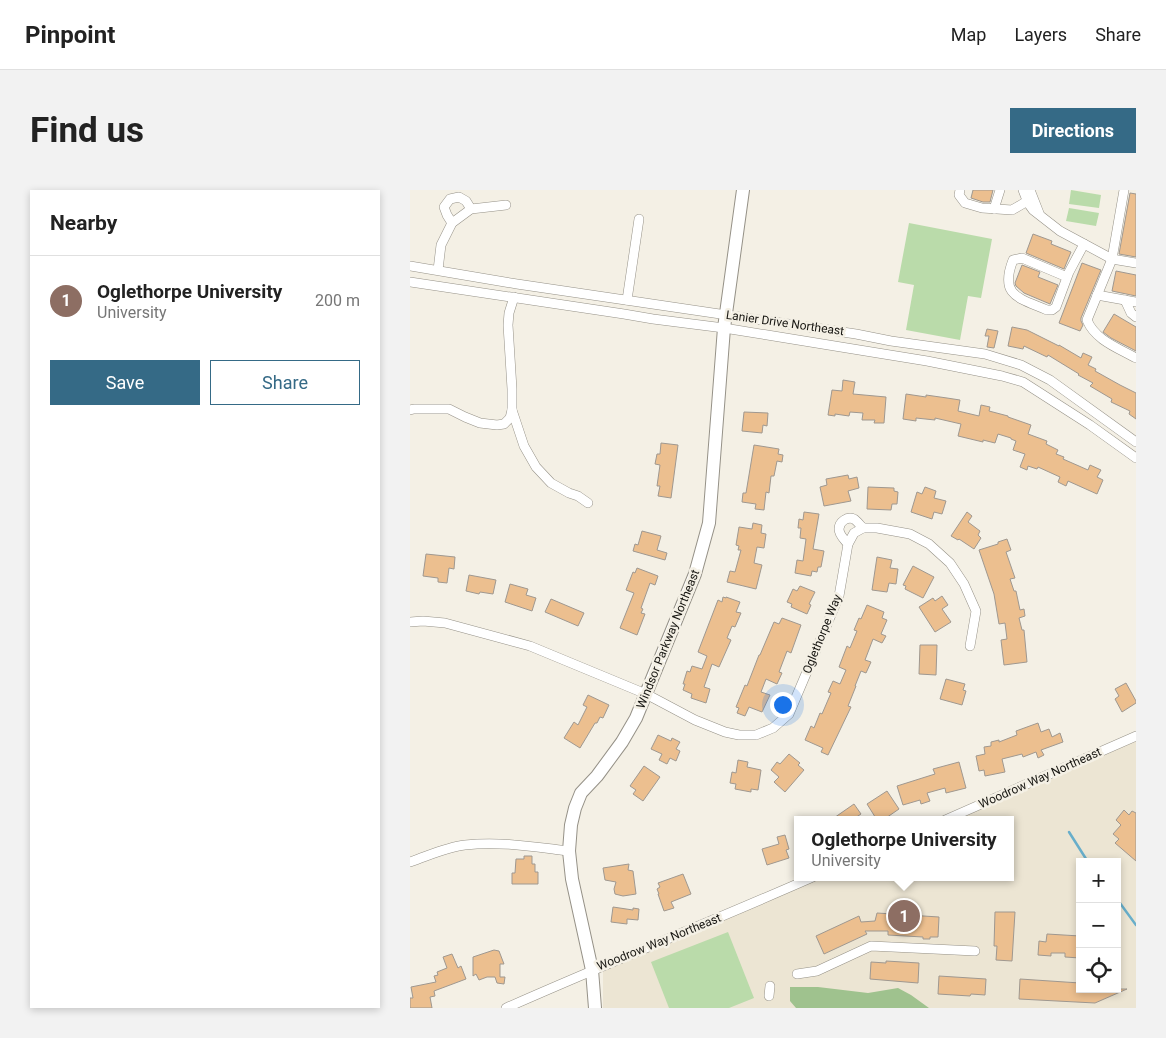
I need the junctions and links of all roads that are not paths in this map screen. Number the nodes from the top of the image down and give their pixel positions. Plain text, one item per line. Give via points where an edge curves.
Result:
1 (743, 190) edge
2 (1000, 190) edge
3 (1017, 190) edge
4 (1023, 190) edge
5 (1030, 190) edge
6 (1124, 190) edge
7 (959, 192) edge
8 (1024, 203) junction
9 (506, 205) dead end
10 (471, 209) junction
11 (994, 209) junction
12 (1040, 215) junction
13 (639, 219) dead end
14 (452, 222) junction
15 (1084, 244) junction
16 (1112, 259) junction
17 (1136, 263) edge
18 (410, 266) edge
19 (438, 270) junction
20 (1068, 277) junction
21 (410, 282) edge
22 (1097, 295) junction
23 (514, 297) junction
24 (627, 300) junction
25 (1125, 300) junction
26 (1136, 302) edge
27 (726, 314) junction
28 (1136, 317) edge
29 (724, 328) junction
30 (1136, 358) edge
31 (410, 410) edge
32 (512, 410) junction
33 (1136, 442) edge
34 (1136, 458) edge
35 (588, 503) dead end
36 (863, 528) junction
37 (848, 544) junction
38 (410, 622) edge
39 (970, 646) dead end
40 (646, 694) junction
41 (1136, 736) edge
42 (954, 816) edge
43 (569, 851) junction
44 (410, 862) edge
45 (804, 881) edge
46 (975, 951) dead end
47 (592, 970) junction
48 (797, 974) dead end
49 (770, 986) dead end
50 (769, 996) dead end
51 (506, 1008) edge
52 (595, 1008) edge

1 - 27 street, Windsor Parkway Northeast
2 - 11 street
3 - 8 street
4 - 12 street via 1028,203
5 - 12 street
6 - 16 street
7 - 11 street via 965,202
8 - 11 street via 1012,210
8 - 12 street
9 - 10 street
10 - 14 street
10 - 14 street via 458,197 450,199 444,207
12 - 15 street via 1060,232
13 - 24 street
14 - 19 street via 441,245
15 - 16 street
15 - 20 street
16 - 17 street
16 - 22 street
18 - 19 street, Lanier Drive Northeast
19 - 24 street, Lanier Drive Northeast
20 - 20 street via 1056,308 1052,310 1015,296 1008,284 1009,272 1018,258
21 - 23 street, Lanier Drive Northeast
22 - 25 street
22 - 30 street via 1087,320 1090,328
23 - 29 street, Lanier Drive Northeast
23 - 32 street via 508,325
24 - 27 street, Lanier Drive Northeast
25 - 26 street
25 - 28 street
27 - 29 street, Windsor Parkway Northeast
27 - 33 street, Lanier Drive Northeast via 985,354 1022,365 1050,380
29 - 34 street, Lanier Drive Northeast via 926,361 1023,382
29 - 40 street, Windsor Parkway Northeast via 709,523 695,574
31 - 32 street via 448,409 480,423 497,425 510,418
32 - 35 street via 524,446 536,467 552,483
36 - 37 street via 854,533
36 - 37 street via 854,519 848,518 840,524 841,535
36 - 39 street via 910,534 929,544 950,563 976,611
37 - 40 street, Oglethorpe Way via 839,596 789,714 773,728 756,735 725,732
38 - 40 street, Oglethorpe Way via 445,624 530,646
40 - 43 street, Windsor Parkway Northeast via 622,742 581,793 570,825
41 - 42 street, Woodrow Way Northeast
43 - 44 street via 514,844 464,845
43 - 47 street, Windsor Parkway Northeast
45 - 47 street, Woodrow Way Northeast
46 - 48 street via 871,946 817,970
47 - 51 street, Woodrow Way Northeast
47 - 52 street, Windsor Parkway Northeast
49 - 50 street

